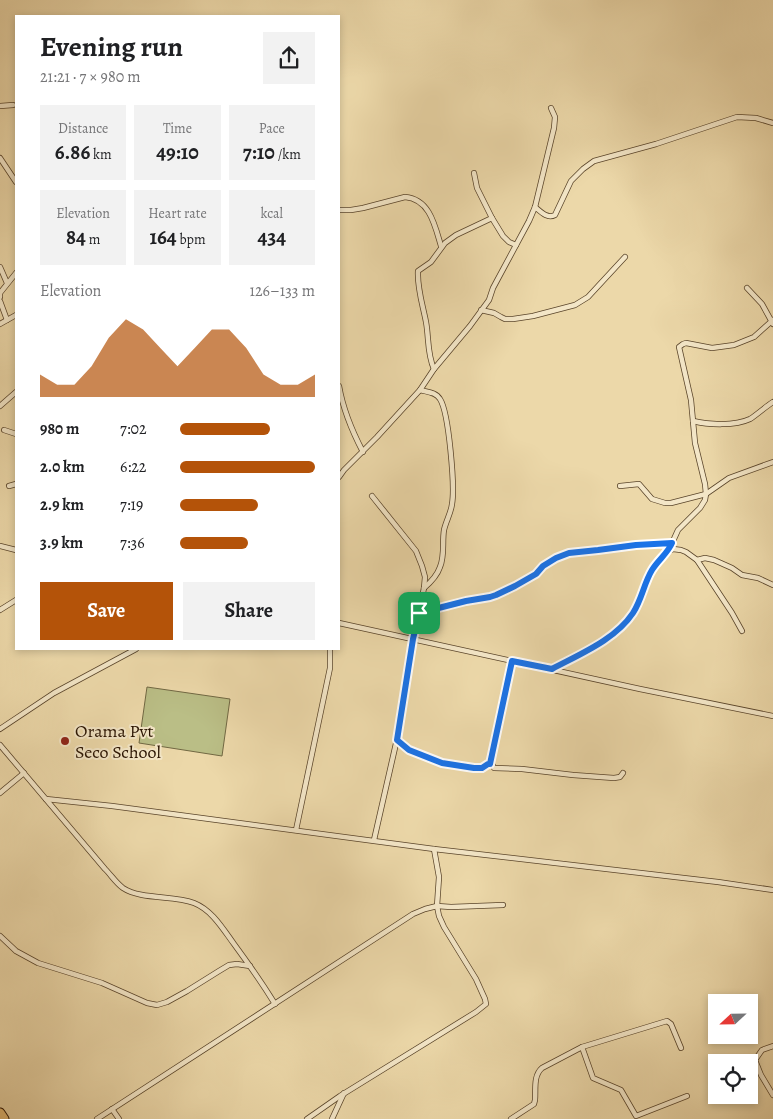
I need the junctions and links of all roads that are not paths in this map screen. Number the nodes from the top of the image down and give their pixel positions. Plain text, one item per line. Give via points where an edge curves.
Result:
1 (13, 105) dead end
2 (0, 106) edge
3 (551, 108) dead end
4 (773, 123) edge
5 (0, 158) edge
6 (474, 173) dead end
7 (15, 180) edge
8 (535, 207) junction
9 (340, 210) edge
10 (492, 218) junction
11 (516, 245) junction
12 (441, 246) junction
13 (625, 257) dead end
14 (0, 267) edge
15 (15, 274) edge
16 (7, 283) junction
17 (747, 288) dead end
18 (0, 296) edge
19 (0, 301) edge
20 (481, 310) junction
21 (15, 316) edge
22 (7, 320) junction
23 (772, 321) edge
24 (0, 324) edge
25 (434, 369) junction
26 (340, 390) edge
27 (420, 390) junction
28 (15, 393) edge
29 (773, 402) edge
30 (0, 406) edge
31 (693, 421) junction
32 (4, 430) dead end
33 (15, 434) edge
34 (363, 452) junction
35 (773, 462) edge
36 (340, 476) edge
37 (15, 484) edge
38 (9, 486) dead end
39 (620, 486) dead end
40 (706, 494) junction
41 (372, 496) dead end
42 (672, 543) junction
43 (0, 546) edge
44 (15, 550) edge
45 (669, 550) junction
46 (697, 560) junction
47 (772, 583) edge
48 (424, 588) junction
49 (15, 601) edge
50 (0, 610) edge
51 (419, 613) junction
52 (340, 623) edge
53 (742, 631) dead end
54 (413, 639) junction
55 (134, 650) edge
56 (330, 650) edge
57 (512, 661) junction
58 (552, 669) junction
59 (773, 716) edge
60 (0, 729) edge
61 (397, 740) junction
62 (0, 745) edge
63 (490, 764) junction
64 (24, 773) junction
65 (624, 773) dead end
66 (0, 793) edge
67 (46, 799) junction
68 (296, 830) junction
69 (374, 840) junction
70 (434, 849) junction
71 (773, 890) edge
72 (503, 905) dead end
73 (437, 906) junction
74 (0, 936) edge
75 (250, 966) junction
76 (275, 1004) junction
77 (773, 1046) edge
78 (582, 1047) junction
79 (681, 1048) dead end
80 (344, 1093) junction
81 (773, 1095) edge
82 (687, 1096) dead end
83 (112, 1109) junction
84 (0, 1113) edge
85 (637, 1118) edge
86 (4, 1119) edge
87 (97, 1119) edge
88 (119, 1119) edge
89 (306, 1119) edge
90 (332, 1119) edge
91 (511, 1119) edge

1 - 2 street
3 - 8 street via 555,117 554,128
4 - 8 street via 738,117 600,159 589,164 571,181 555,215 548,216
5 - 7 street
6 - 10 street via 477,188
8 - 11 street
9 - 12 street via 410,198 428,210
10 - 11 street via 506,239
10 - 12 street
11 - 20 street
12 - 25 street via 418,273 429,355
13 - 20 street via 588,297 575,304 513,319
14 - 16 street
15 - 16 street
16 - 18 street
17 - 23 street
19 - 22 street
20 - 25 street
21 - 22 street
22 - 24 street
23 - 31 street via 754,337 734,345 712,348 686,343 680,346
25 - 27 street
26 - 34 street via 352,430
27 - 34 street
27 - 48 street via 437,395 442,401 453,486 442,561 437,575
28 - 30 street
29 - 31 street via 741,423
31 - 40 street
32 - 33 street
34 - 36 street
35 - 40 street via 729,478
37 - 38 street
39 - 40 street via 639,484 652,499 665,503
40 - 42 street via 700,508 678,530
41 - 48 street via 420,558
42 - 45 street
42 - 51 street via 569,553 496,595
43 - 44 street
45 - 46 street via 681,550
45 - 58 street via 652,570 640,601 624,624 604,640
46 - 47 street via 714,560 742,574
46 - 53 street
48 - 51 street
49 - 50 street
51 - 54 street
52 - 54 street
54 - 57 street
54 - 61 street
55 - 60 street via 54,693
56 - 68 street via 330,668
57 - 58 street
57 - 63 street
58 - 59 street
61 - 63 street via 409,750 442,763 474,768
61 - 69 street
62 - 64 street
63 - 65 street via 494,768 605,778 620,778
64 - 66 street
64 - 67 street
67 - 68 street
67 - 75 street via 123,888 140,894 185,900 204,908
68 - 69 street
69 - 70 street
70 - 71 street
70 - 73 street via 439,877
72 - 73 street
73 - 76 street via 413,914
73 - 80 street via 444,927 476,979 486,1004
74 - 75 street via 16,951 38,963 93,980 154,1005 173,999 230,965
75 - 76 street
76 - 83 street
77 - 81 street via 762,1050 755,1060
78 - 79 street via 667,1021
78 - 85 street via 593,1078 621,1090
78 - 91 street via 539,1071 534,1104
80 - 89 street
80 - 90 street
82 - 85 street
83 - 87 street
83 - 88 street
84 - 86 highway

